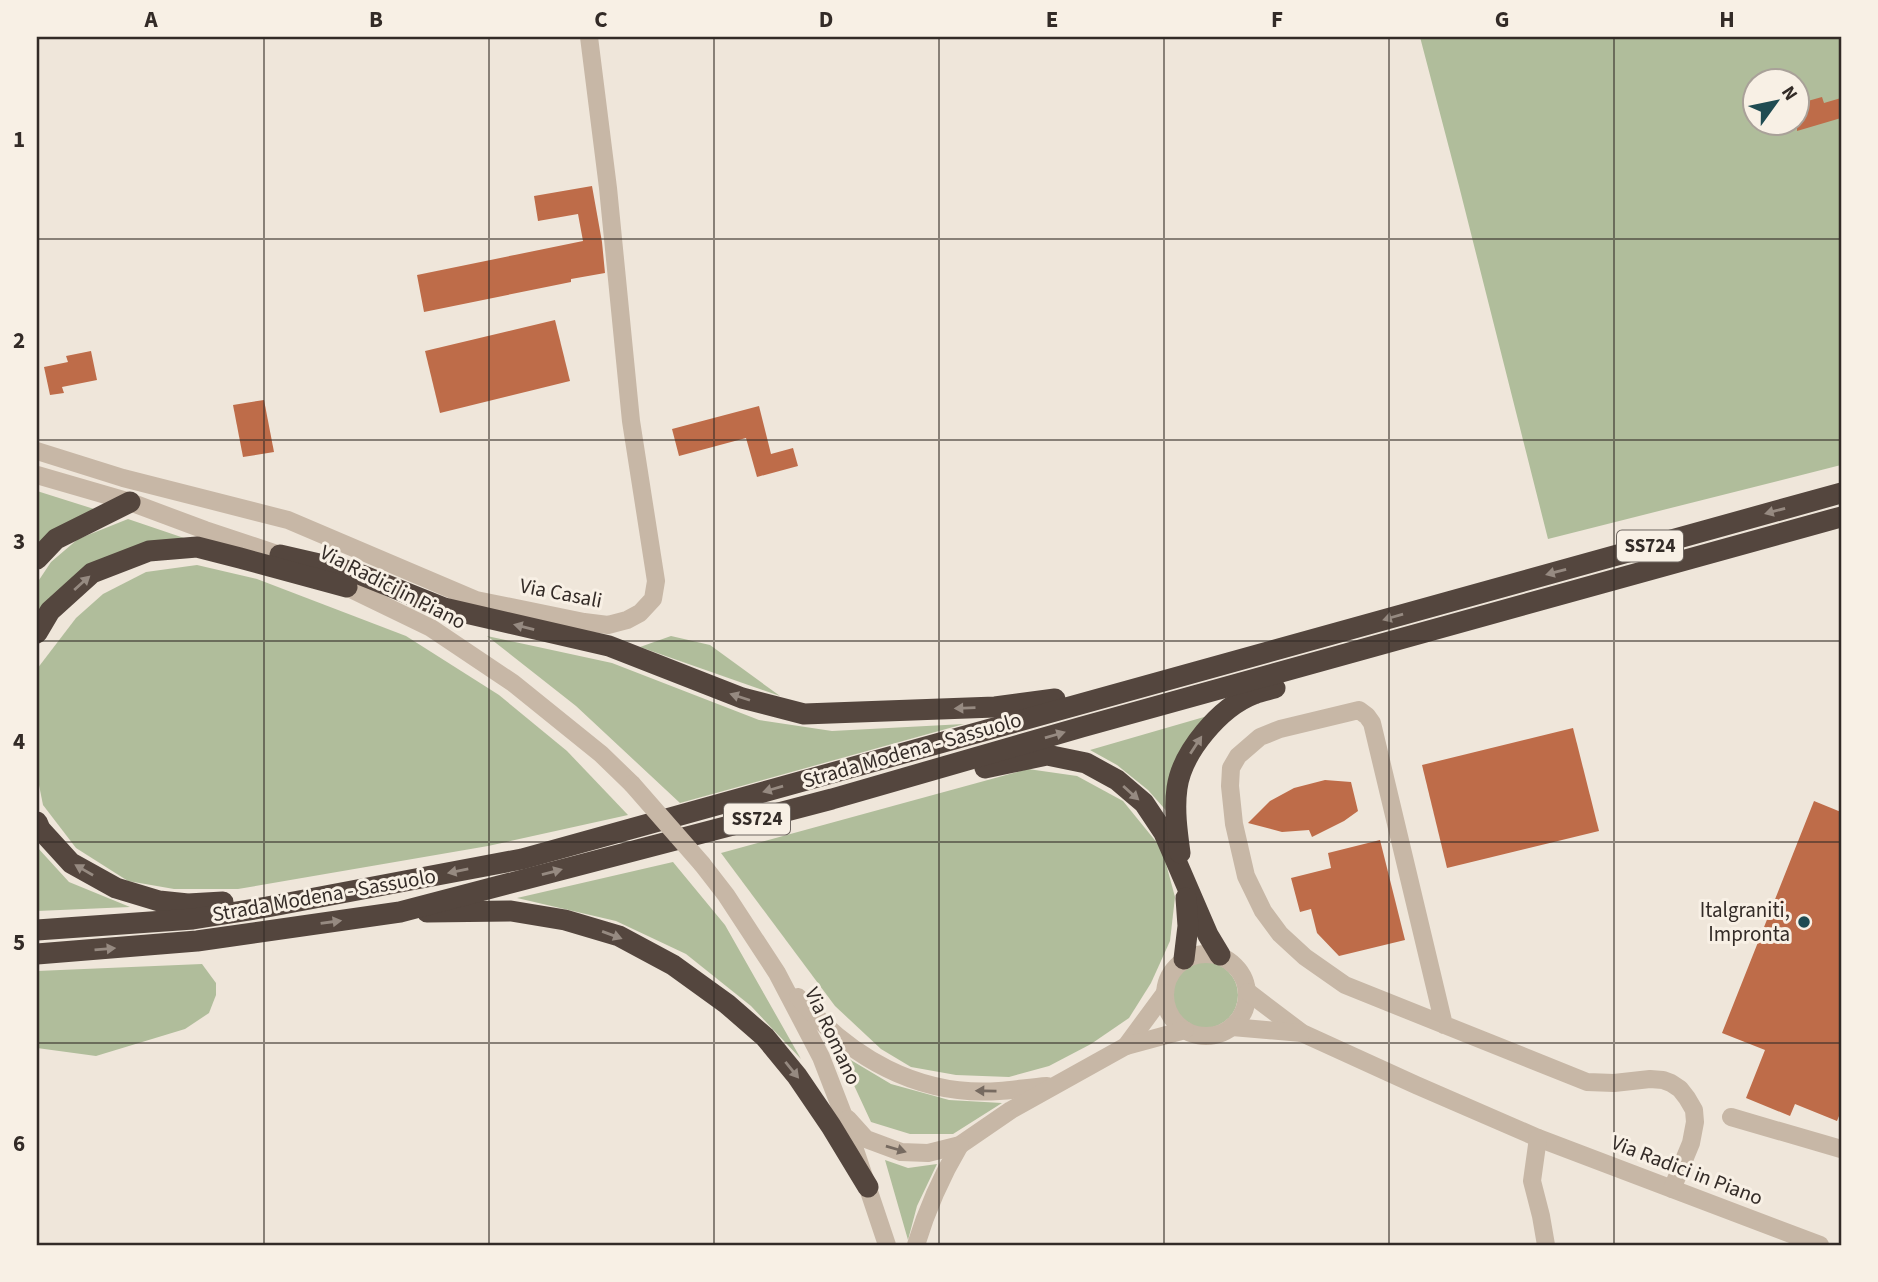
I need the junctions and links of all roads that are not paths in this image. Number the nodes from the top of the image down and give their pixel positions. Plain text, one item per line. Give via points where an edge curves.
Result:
1 (589, 37) edge
2 (37, 451) edge
3 (37, 475) edge
4 (1841, 493) edge
5 (130, 502) junction
6 (1841, 517) edge
7 (280, 555) junction
8 (37, 559) edge
9 (347, 587) junction
10 (1436, 630) junction
11 (37, 633) edge
12 (1155, 685) junction
13 (832, 799) junction
14 (37, 822) edge
15 (702, 864) joint
16 (1185, 881) junction
17 (267, 907) junction
18 (400, 912) junction
19 (37, 930) edge
20 (37, 954) edge
21 (1220, 956) junction
22 (1184, 959) junction
23 (777, 972) junction
24 (1248, 992) junction
25 (1164, 993) junction
26 (1444, 1025) junction
27 (1232, 1027) junction
28 (1185, 1030) junction
29 (1302, 1033) junction
30 (1126, 1046) junction
31 (1054, 1085) junction
32 (843, 1114) junction
33 (1731, 1117) dead end
34 (1538, 1138) junction
35 (960, 1145) junction
36 (1841, 1149) edge
37 (868, 1187) junction
38 (1672, 1189) junction
39 (887, 1245) edge
40 (916, 1245) edge
41 (1546, 1245) edge
42 (1820, 1245) edge

1 - 2 street, Via Casali via 631,421 656,581 653,599 640,613 608,625 476,600 288,520
3 - 5 street, Via Radici in Piano
4 -> 12 highway, Strada Modena - Sassuolo / SS724
5 - 7 street, Via Radici in Piano
5 - 8 highway via 56,539
6 - 10 highway, Strada Modena - Sassuolo / SS724
7 - 9 street, Via Radici in Piano
12 -> 7 highway via 995,707 804,714 742,698 609,646 444,608 354,572
11 -> 9 highway via 50,611 92,573 149,551 197,547
9 - 15 street, Via Radici in Piano, bridge via 431,628 558,718 632,784
13 -> 10 highway, Strada Modena - Sassuolo / SS724
16 -> 10 highway via 1176,813 1178,784 1205,732 1252,694 1418,647
12 -> 17 highway, Strada Modena - Sassuolo / SS724 via 522,859
13 -> 16 highway via 1047,755 1086,763 1117,780 1144,803 1164,833
18 -> 13 highway, Strada Modena - Sassuolo / SS724
17 -> 14 highway via 159,901 116,888 71,863
15 - 23 street, Via Romano
16 - 21 highway
16 - 22 highway via 1188,926
17 - 19 highway, Strada Modena - Sassuolo / SS724 via 193,919
20 -> 18 highway, Strada Modena - Sassuolo / SS724 via 197,942
18 -> 37 highway via 510,911 565,920 619,936 673,965 765,1037 797,1076
21 - 22 street via 1208,953
21 - 24 street via 1239,970
22 - 25 street via 1167,979
31 -> 23 street via 997,1091 917,1083 845,1044
23 - 32 street, Via Romano via 821,1057
24 - 27 street via 1241,1017
24 - 29 street, Via Radici in Piano
25 - 28 street via 1170,1014
25 - 30 street
26 - 26 street via 1345,985 1305,957 1263,911 1246,876 1230,786 1231,768 1238,756 1260,737 1359,710 1372,723
26 - 38 street via 1587,1082 1650,1079 1680,1089 1695,1122
27 - 28 street via 1209,1036
27 - 29 street, Via Radici in Piano
28 - 30 street
29 - 34 street, Via Radici in Piano
30 - 31 street
31 - 35 street
32 -> 35 street via 866,1139 901,1152 928,1153
32 - 37 street, Via Romano
33 - 36 street
34 - 38 street, Via Radici in Piano
34 - 41 street via 1531,1181
35 - 40 street via 928,1206
37 - 39 street, Via Romano
38 - 42 street, Via Radici in Piano

